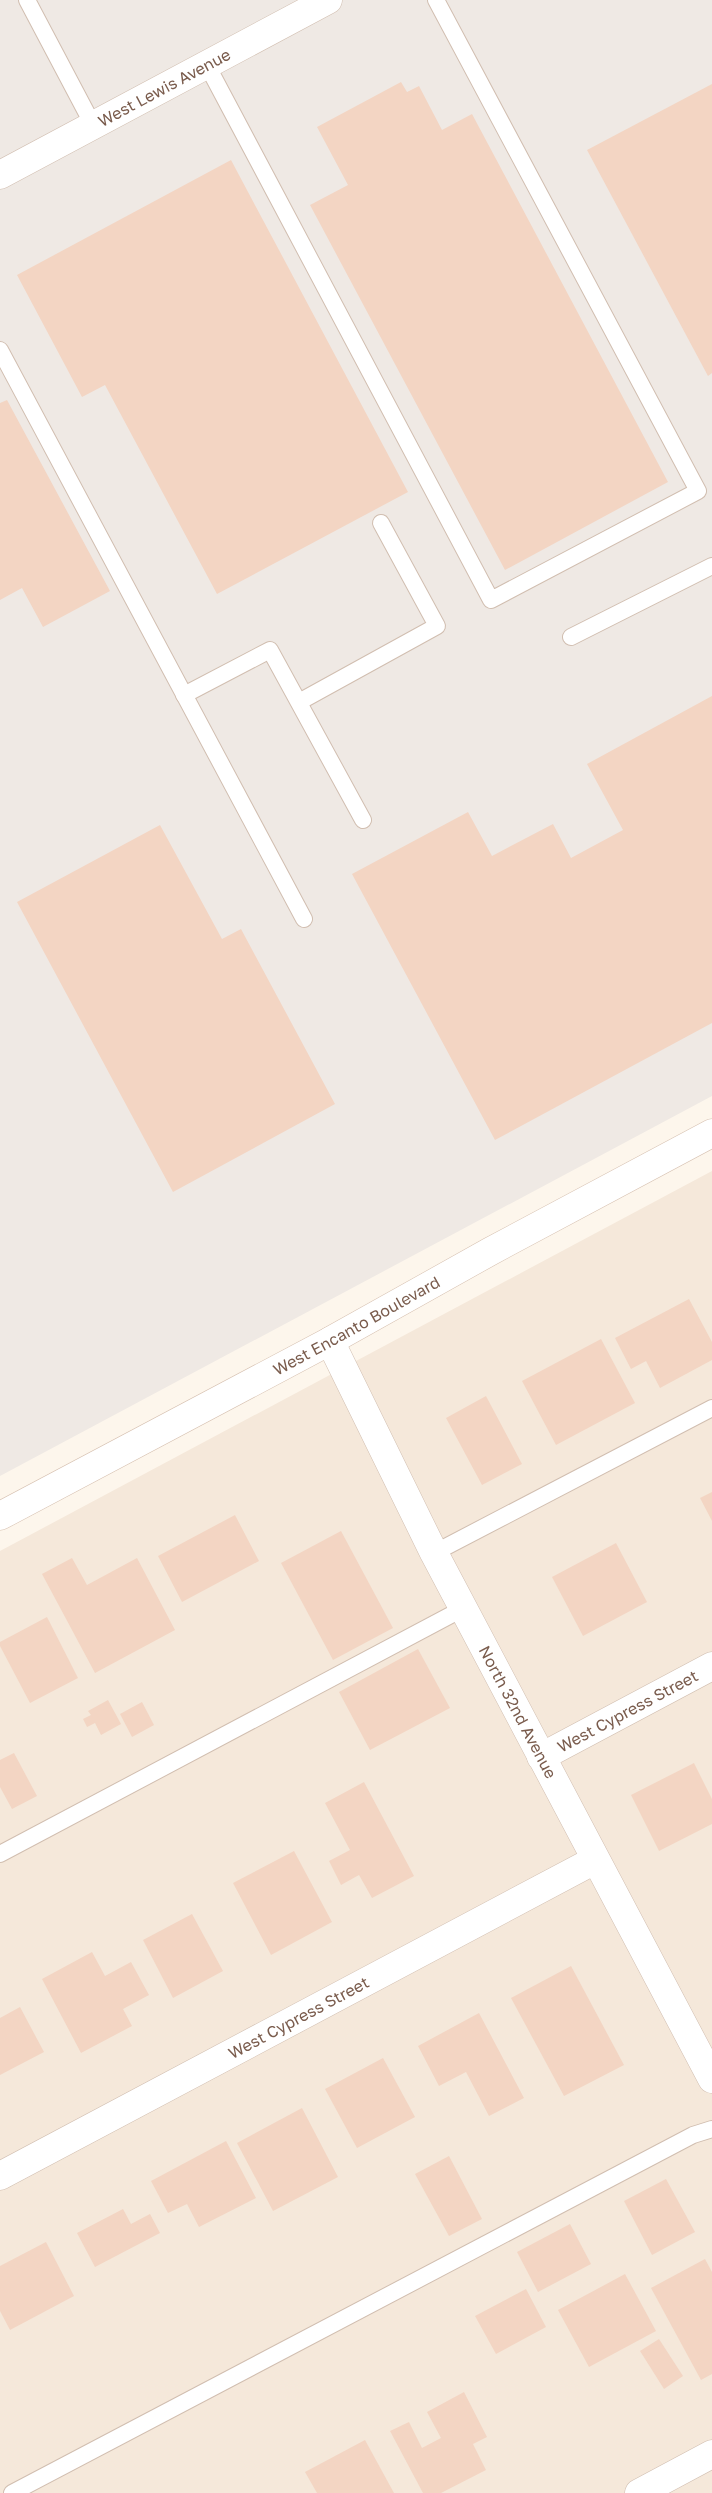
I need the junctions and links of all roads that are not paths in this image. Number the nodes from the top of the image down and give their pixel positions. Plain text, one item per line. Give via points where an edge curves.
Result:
1 (27, 0) edge
2 (328, 0) edge
3 (436, 0) edge
4 (295, 8) edge
5 (207, 65) junction
6 (93, 125) junction
7 (3, 167) edge
8 (0, 350) edge
9 (381, 523) dead end
10 (712, 566) edge
11 (572, 637) dead end
12 (184, 694) junction
13 (298, 702) junction
14 (363, 820) dead end
15 (304, 919) dead end
16 (712, 1133) edge
17 (330, 1341) junction
18 (712, 1408) edge
19 (0, 1516) edge
20 (434, 1553) junction
21 (464, 1608) junction
22 (712, 1666) edge
23 (541, 1757) junction
24 (0, 1854) edge
25 (596, 1860) junction
26 (712, 2080) edge
27 (712, 2129) edge
28 (0, 2176) edge
29 (712, 2454) edge
30 (12, 2493) edge
31 (639, 2493) edge

1 - 6 lane
2 - 4 street, West Lewis Avenue
3 - 5 lane via 698,491 491,600
4 - 5 street, West Lewis Avenue
5 - 6 street, West Lewis Avenue
6 - 7 street, West Lewis Avenue
8 - 12 lane
9 - 13 lane via 437,626
10 - 11 lane
12 - 13 lane via 270,650
12 - 15 lane
13 - 14 lane
16 - 17 street, West Encanto Boulevard
17 - 19 street, West Encanto Boulevard
17 - 20 street, North 32nd Avenue
18 - 20 lane
20 - 21 street, North 32nd Avenue
21 - 23 street, North 32nd Avenue
21 - 24 lane
22 - 23 street, West Cypress Street
23 - 25 street, North 32nd Avenue
25 - 26 street, North 32nd Avenue
25 - 28 street, West Cypress Street
27 - 30 lane via 693,2135
29 - 31 street

